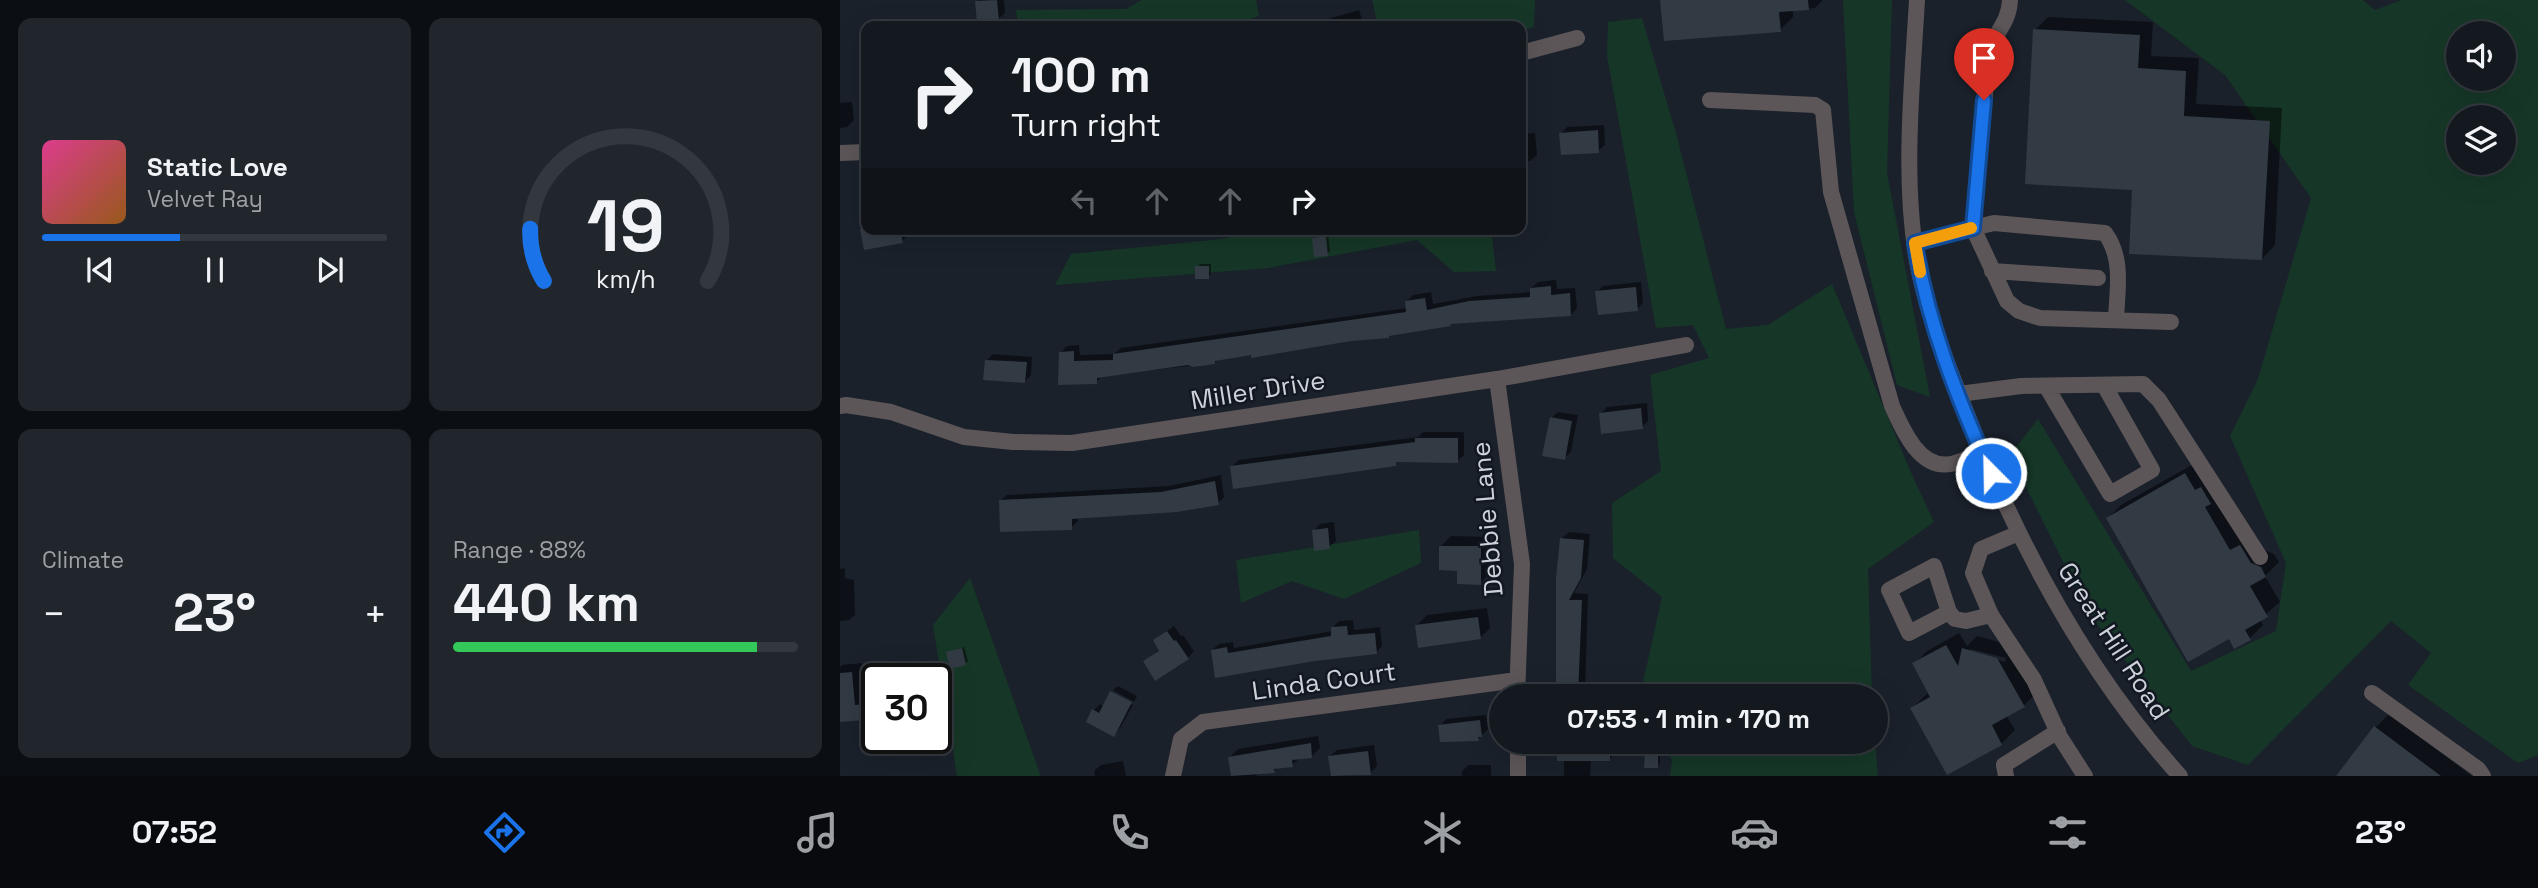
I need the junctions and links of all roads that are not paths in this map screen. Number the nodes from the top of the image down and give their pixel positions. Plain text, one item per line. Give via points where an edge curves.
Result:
1 (1917, 0) edge
2 (2010, 0) edge
3 (1577, 37) dead end
4 (1526, 52) edge
5 (1710, 100) dead end
6 (861, 152) edge
7 (840, 153) edge
8 (1973, 228) junction
9 (1915, 243) junction
10 (1992, 271) junction
11 (2098, 278) dead end
12 (2116, 320) junction
13 (2171, 322) dead end
14 (1686, 345) dead end
15 (1497, 379) junction
16 (2104, 385) junction
17 (2046, 386) junction
18 (1959, 394) junction
19 (840, 406) edge
20 (1982, 453) junction
21 (2019, 533) junction
22 (2260, 557) dead end
23 (1950, 612) dead end
24 (1991, 615) junction
25 (1517, 684) edge
26 (1489, 691) edge
27 (2372, 693) dead end
28 (2058, 731) junction
29 (1518, 754) edge
30 (1173, 776) edge
31 (1518, 776) edge
32 (2006, 776) edge
33 (2085, 776) edge
34 (2180, 776) edge
35 (2483, 776) edge

1 - 9 street, Great Hill Road via 1911,101
2 - 8 street via 2008,20 1989,50
3 - 4 street
5 - 20 street via 1824,110 1831,192 1902,429 1916,449 1934,463 1952,464
6 - 7 street
8 - 9 street
8 - 10 street
8 - 12 street via 1994,223 2105,233 2114,245 2118,264
9 - 18 street, Great Hill Road via 1920,275
10 - 11 street
10 - 12 street via 2007,301 2019,311 2040,318
12 - 13 street
14 - 15 street, Miller Drive
15 - 19 street, Miller Drive via 1072,443 964,437 891,412
15 - 25 street, Debbie Lane via 1522,564
16 - 17 street
16 - 17 street via 2152,470 2109,494
16 - 22 street via 2143,384 2159,400
17 - 18 street
18 - 20 street, Great Hill Road
20 - 21 street, Great Hill Road
21 - 24 street via 1981,549 1973,573
21 - 34 street, Great Hill Road via 2064,619
23 - 24 street via 1955,619 1966,621
24 - 28 street via 2034,680
26 - 30 street, Linda Court via 1203,722 1181,739
27 - 35 street
28 - 32 street via 2004,765
28 - 33 street
29 - 31 street

